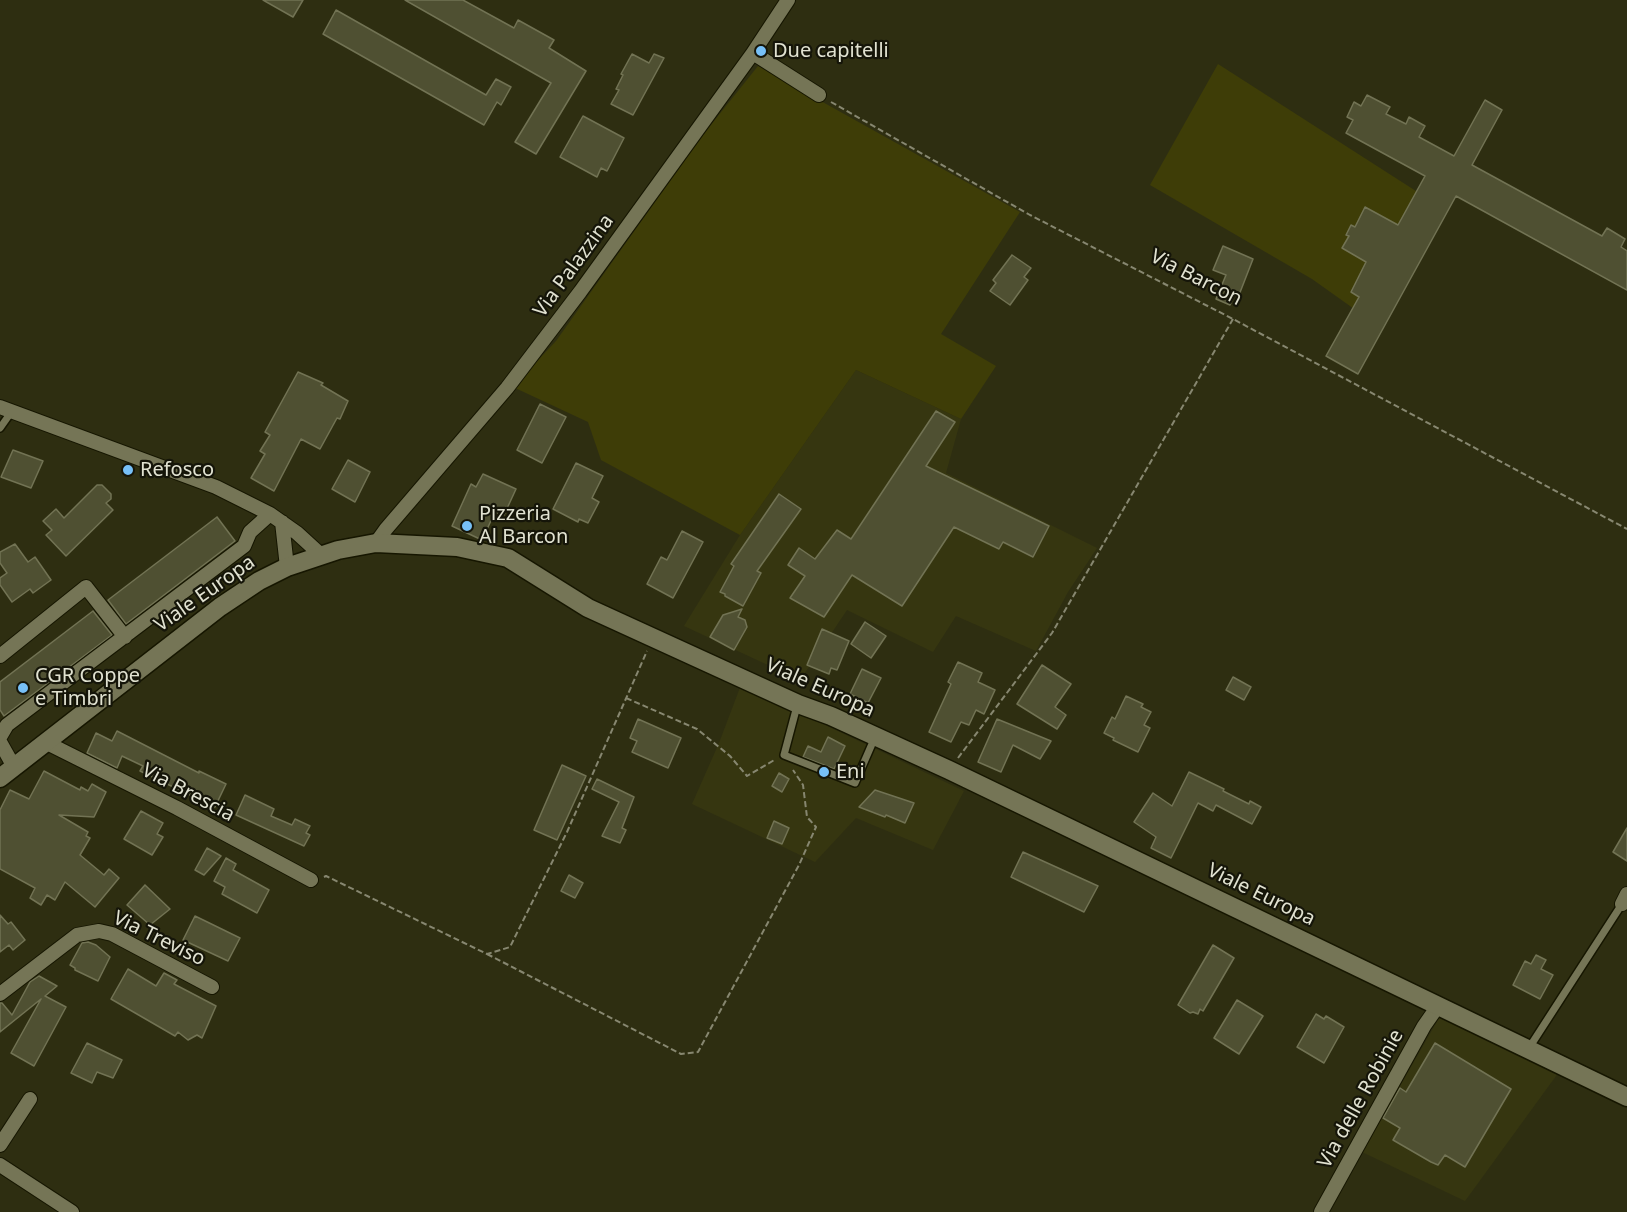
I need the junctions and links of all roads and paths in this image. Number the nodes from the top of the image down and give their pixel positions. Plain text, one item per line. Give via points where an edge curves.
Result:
1 (788, 0) edge
2 (753, 53) junction
3 (819, 95) joint
4 (1233, 319) junction
5 (6, 409) edge
6 (0, 428) edge
7 (276, 518) junction
8 (1627, 529) edge
9 (376, 543) junction
10 (321, 555) junction
11 (287, 567) junction
12 (125, 637) junction
13 (653, 638) junction
14 (0, 656) edge
15 (626, 698) junction
16 (798, 704) junction
17 (0, 737) edge
18 (875, 737) junction
19 (0, 742) edge
20 (46, 743) junction
21 (784, 755) junction
22 (949, 770) junction
23 (7, 772) edge
24 (311, 880) joint
25 (1624, 899) edge
26 (487, 954) junction
27 (212, 987) dead end
28 (0, 994) edge
29 (1438, 1006) junction
30 (1528, 1049) junction
31 (1627, 1097) edge
32 (30, 1099) dead end
33 (0, 1145) edge
34 (0, 1165) edge
35 (72, 1212) edge
36 (1320, 1212) edge

1 - 2 street, Via Palazzina
2 - 3 street
2 - 9 street, Via Palazzina via 507,388
3 - 4 path, Via Barcon via 1030,215
4 - 8 path, Via Barcon
4 - 22 path via 1052,633
5 - 6 lane
5 - 7 street via 216,487
7 - 10 street
7 - 11 street
7 - 12 street, Viale Europa via 250,532 244,546
9 - 10 main road, Viale Europa
9 - 13 main road, Viale Europa via 457,547 508,558 588,608
10 - 11 main road, Viale Europa
11 - 20 main road, Viale Europa via 220,607
12 - 14 street via 86,587
12 - 17 street, Viale Europa via 7,725
13 - 15 path
13 - 16 main road, Viale Europa
15 - 21 path via 697,729 747,776
15 - 26 path via 567,832 510,947
16 - 18 main road, Viale Europa
16 - 21 lane
18 - 21 lane via 855,783
18 - 22 main road, Viale Europa
19 - 23 street, Viale Europa
20 - 23 main road, Viale Europa
20 - 24 street, Via Brescia
21 - 26 path via 803,785 807,817 816,827 698,1052 681,1054
22 - 29 main road, Viale Europa
24 - 26 path via 326,876
25 - 30 lane
27 - 28 street, Via Treviso via 99,930 77,935
29 - 30 main road, Viale Europa
29 - 36 street, Via delle Robinie
30 - 31 main road, Viale Europa
32 - 33 street
34 - 35 street

